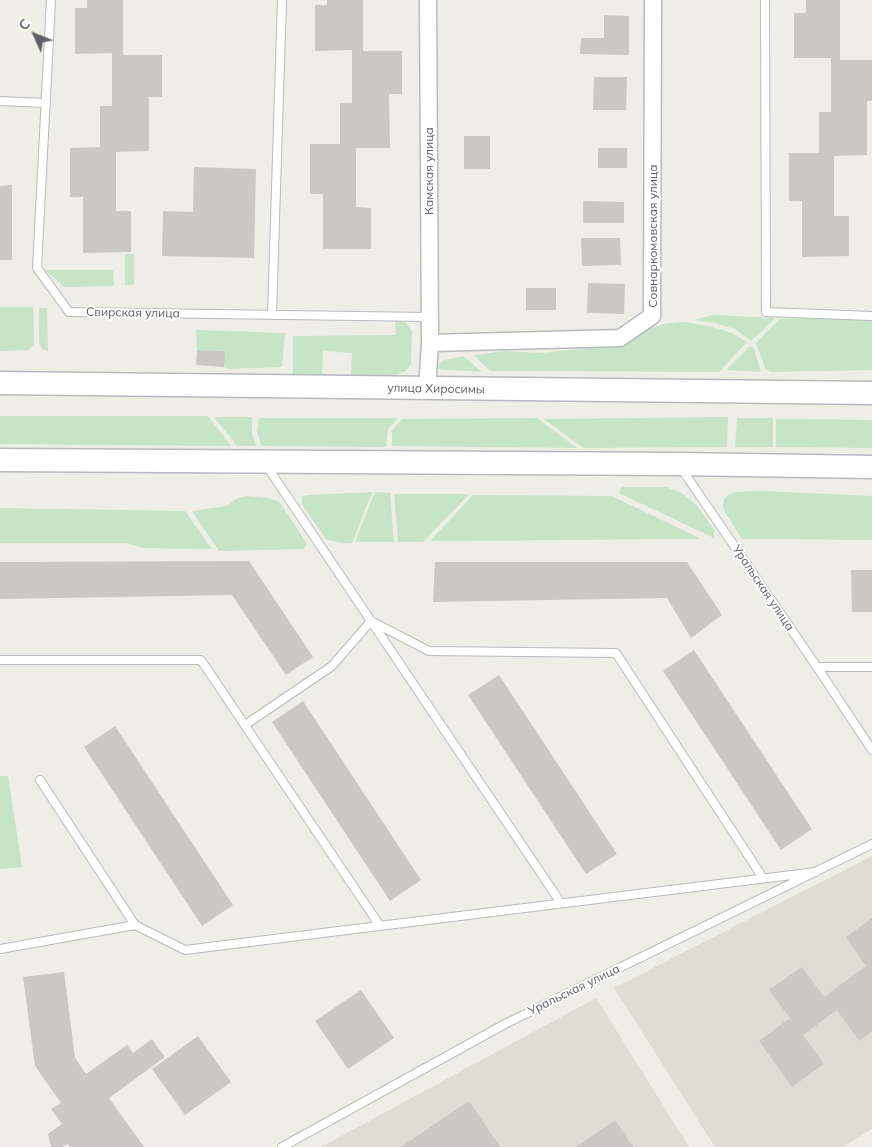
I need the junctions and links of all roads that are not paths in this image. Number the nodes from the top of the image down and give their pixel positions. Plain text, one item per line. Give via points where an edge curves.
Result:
1 (51, 0) edge
2 (282, 0) edge
3 (428, 0) edge
4 (653, 0) edge
5 (765, 0) edge
6 (0, 101) edge
7 (46, 103) junction
8 (272, 315) junction
9 (872, 316) edge
10 (430, 317) junction
11 (430, 342) junction
12 (0, 384) edge
13 (427, 389) junction
14 (872, 393) edge
15 (0, 460) edge
16 (263, 461) junction
17 (678, 464) junction
18 (872, 466) edge
19 (371, 621) junction
20 (0, 660) edge
21 (817, 667) junction
22 (872, 667) edge
23 (245, 725) junction
24 (872, 750) edge
25 (40, 780) dead end
26 (872, 844) edge
27 (816, 872) junction
28 (763, 878) junction
29 (561, 903) junction
30 (135, 925) junction
31 (380, 926) junction
32 (0, 948) edge
33 (282, 1147) edge

1 - 7 lane, Свирская улица
2 - 8 lane
3 - 10 street, Камская улица
4 - 11 street, Совнаркомовская улица via 652,316 620,338
5 - 9 lane via 766,312
6 - 7 lane
7 - 8 lane, Свирская улица via 37,268 69,312
8 - 10 lane, Свирская улица
10 - 11 street, Камская улица
11 - 13 street
12 - 13 main road, улица Хиросимы
13 - 14 main road, улица Хиросимы
15 - 16 main road
16 - 17 main road
16 - 19 lane
17 - 18 main road
17 - 21 lane, Уральская улица
19 - 23 lane via 332,666
19 - 28 lane via 429,651 616,654
19 - 29 lane
20 - 23 lane via 201,660
21 - 22 lane
21 - 24 lane, Уральская улица
23 - 31 lane
25 - 30 lane
26 - 27 lane, Уральская улица
27 - 28 lane
27 - 33 lane, Уральская улица via 505,1024
28 - 29 lane
29 - 31 lane
30 - 31 lane via 185,950
30 - 32 lane

